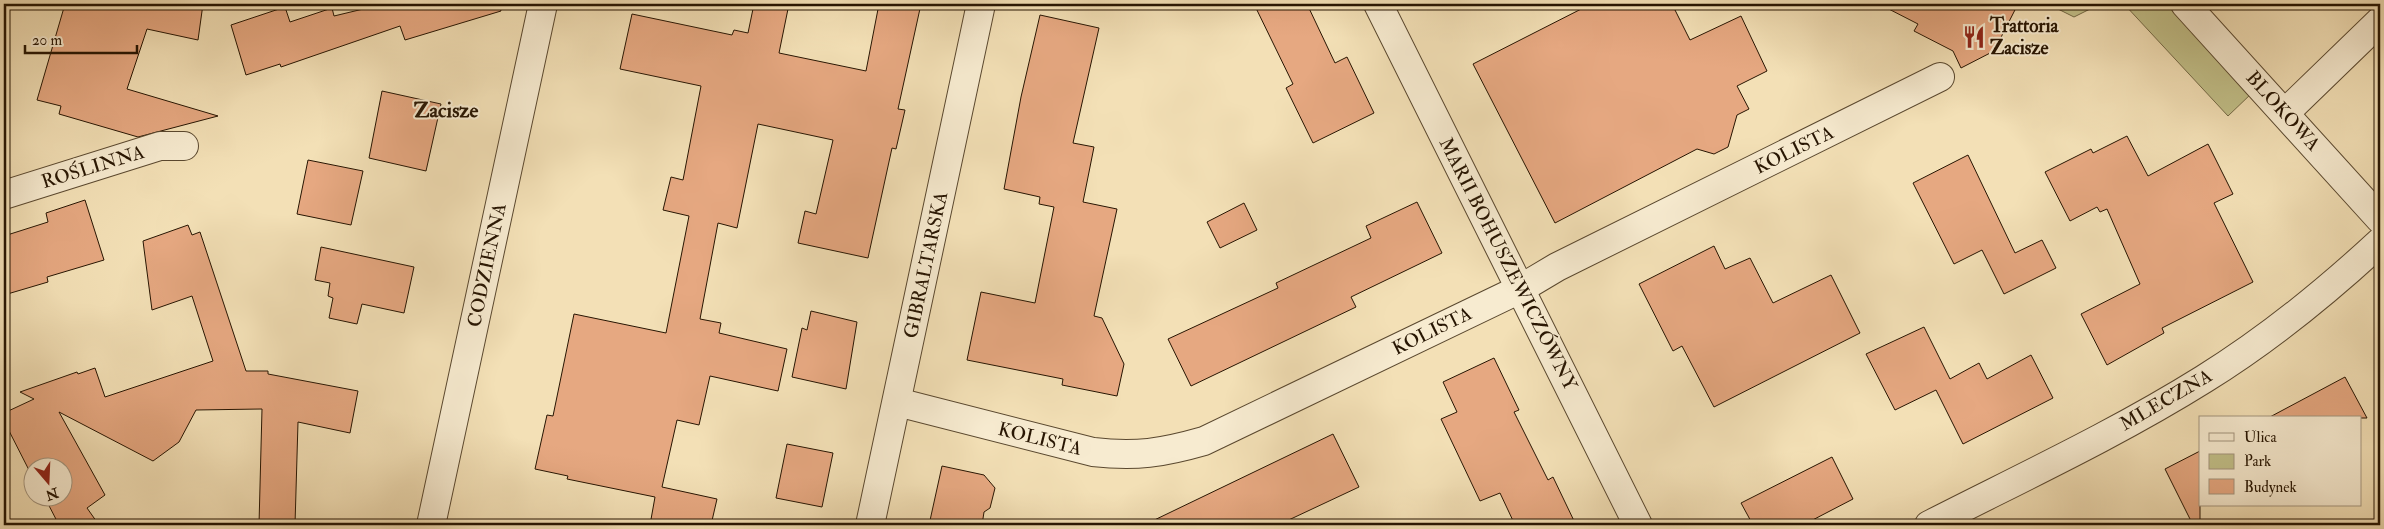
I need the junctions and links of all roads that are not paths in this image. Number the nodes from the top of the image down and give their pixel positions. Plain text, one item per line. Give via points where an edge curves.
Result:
1 (543, 4) edge
2 (981, 4) edge
3 (1378, 4) edge
4 (2185, 4) edge
5 (2380, 21) edge
6 (1940, 77) dead end
7 (2285, 113) junction
8 (184, 146) dead end
9 (4, 195) edge
10 (2380, 219) edge
11 (2380, 242) edge
12 (1520, 289) junction
13 (897, 402) junction
14 (430, 525) edge
15 (870, 525) edge
16 (1638, 525) edge
17 (1929, 525) edge

1 - 14 street, CODZIENNA
2 - 13 street, GIBRALTARSKA
3 - 12 street, MARII BOHUSZEWICZÓWNY
4 - 7 street, BLOKOWA
5 - 7 street
6 - 12 street, KOLISTA
7 - 10 street, BLOKOWA
8 - 9 street, ROŚLINNA via 160,146
11 - 17 street, MLECZNA via 2266,338 2203,380 2100,438
12 - 13 street, KOLISTA via 1204,441 1153,454 1124,456 1093,452
12 - 16 street, MARII BOHUSZEWICZÓWNY
13 - 15 street, GIBRALTARSKA

